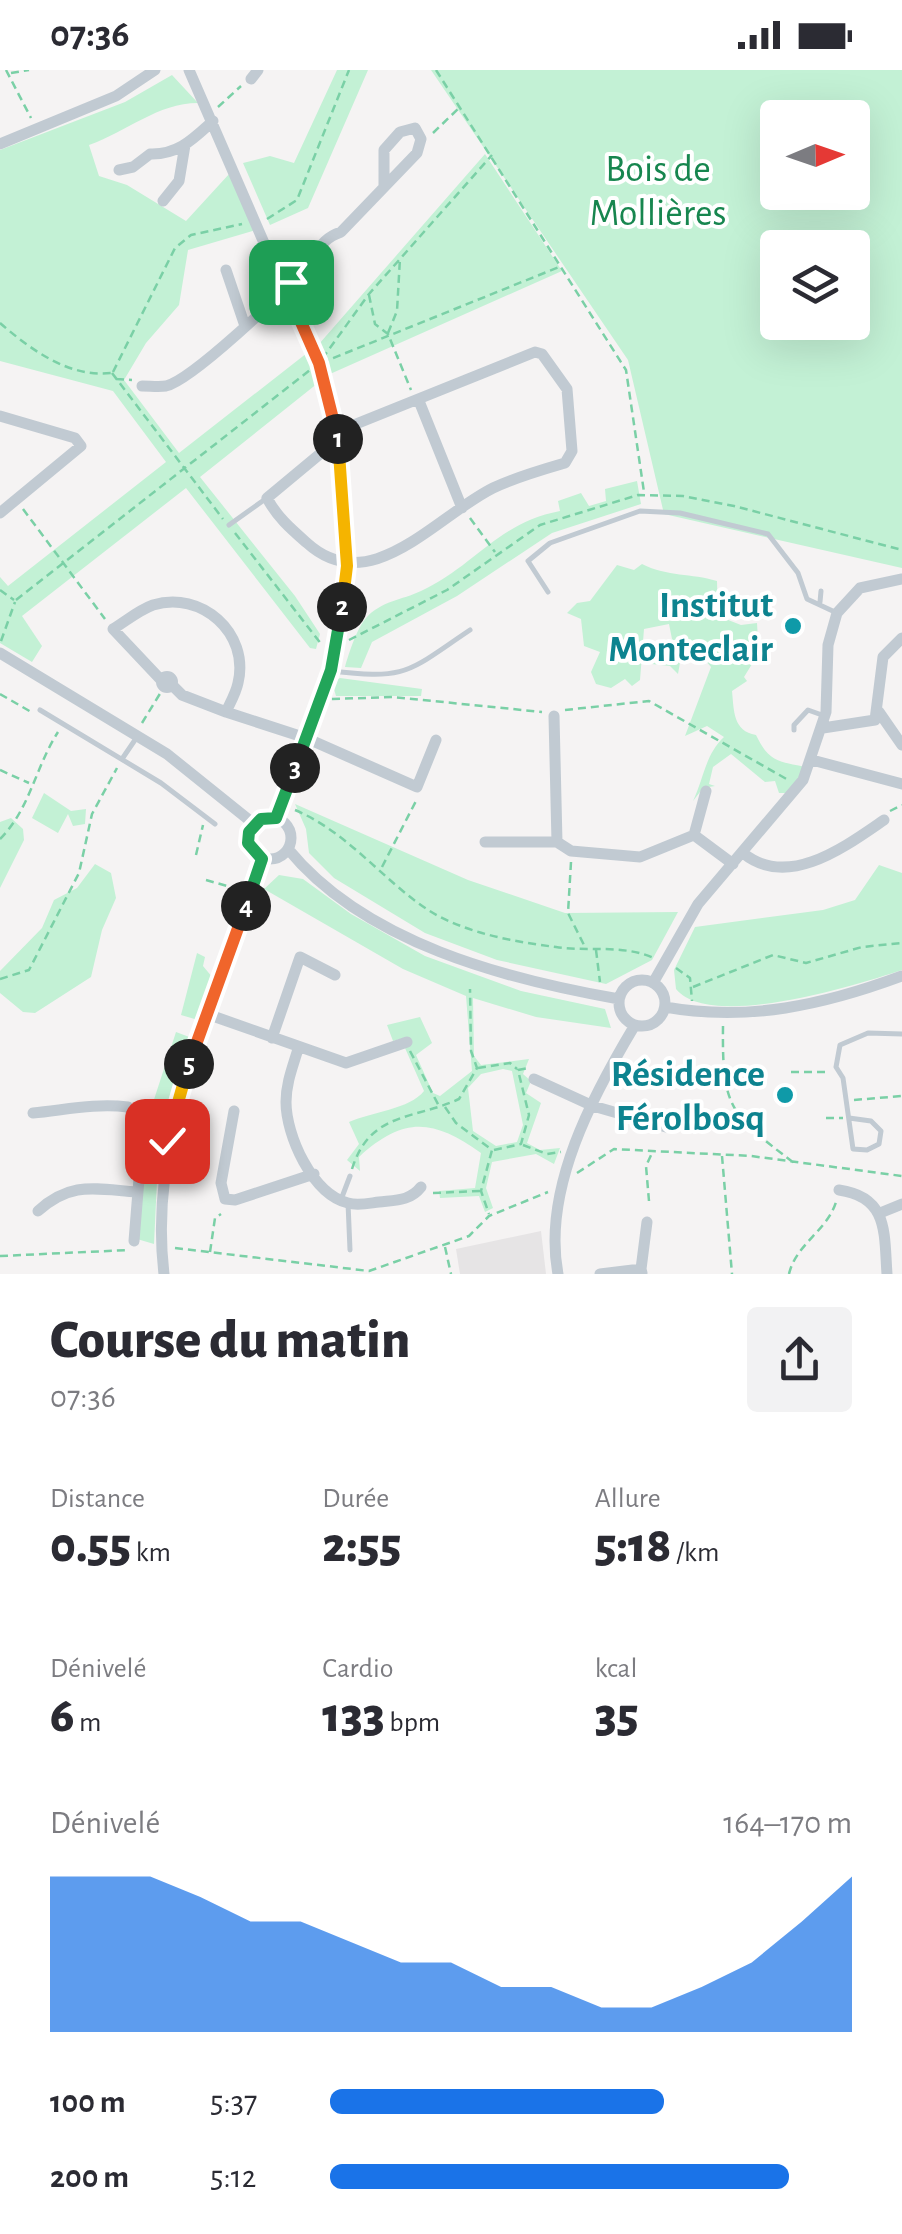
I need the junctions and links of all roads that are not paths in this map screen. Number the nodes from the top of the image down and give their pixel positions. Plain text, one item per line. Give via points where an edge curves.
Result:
1 (156, 70) edge
2 (189, 70) edge
3 (214, 115) junction
4 (0, 144) edge
5 (185, 146) junction
6 (119, 170) dead end
7 (384, 185) junction
8 (162, 200) dead end
9 (226, 270) dead end
10 (286, 288) junction
11 (244, 326) junction
12 (307, 342) road end
13 (324, 378) road end
14 (142, 386) road end
15 (416, 398) junction
16 (0, 416) edge
17 (338, 440) junction
18 (267, 498) junction
19 (462, 508) junction
20 (0, 513) edge
21 (229, 525) road end
22 (347, 566) junction
23 (902, 578) edge
24 (548, 592) dead end
25 (821, 592) dead end
26 (820, 602) junction
27 (836, 612) junction
28 (470, 630) dead end
29 (902, 638) edge
30 (0, 653) edge
31 (331, 670) junction
32 (40, 710) dead end
33 (226, 712) junction
34 (556, 712) road end
35 (880, 712) junction
36 (824, 722) junction
37 (794, 730) dead end
38 (138, 732) junction
39 (306, 738) junction
40 (436, 740) dead end
41 (902, 746) edge
42 (812, 760) junction
43 (120, 762) junction
44 (902, 784) edge
45 (706, 791) dead end
46 (276, 818) junction
47 (884, 820) dead end
48 (214, 824) dead end
49 (254, 824) junction
50 (694, 834) junction
51 (485, 842) dead end
52 (557, 842) junction
53 (288, 850) junction
54 (743, 854) junction
55 (262, 859) junction
56 (733, 864) junction
57 (335, 975) dead end
58 (902, 976) edge
59 (654, 983) junction
60 (619, 999) junction
61 (665, 1007) junction
62 (207, 1014) junction
63 (635, 1025) junction
64 (902, 1034) edge
65 (272, 1038) junction
66 (406, 1042) road end
67 (298, 1049) junction
68 (534, 1079) road end
69 (593, 1106) junction
70 (234, 1111) dead end
71 (33, 1114) dead end
72 (849, 1118) junction
73 (666, 1127) dead end
74 (143, 1128) junction
75 (167, 1141) junction
76 (314, 1174) junction
77 (350, 1176) road end
78 (421, 1187) dead end
79 (839, 1190) road end
80 (137, 1192) junction
81 (344, 1201) junction
82 (902, 1204) edge
83 (38, 1211) dead end
84 (880, 1213) junction
85 (647, 1222) dead end
86 (134, 1245) road end
87 (350, 1250) dead end
88 (642, 1272) edge
89 (164, 1274) edge
90 (558, 1274) edge
91 (600, 1274) edge
92 (888, 1274) edge

1 - 4 street via 116,96
2 - 3 street
3 - 5 street
3 - 10 street
5 - 6 street
5 - 8 street via 179,181
7 - 7 street via 421,144 418,130 411,127 382,154
7 - 10 street via 342,232 326,237
9 - 11 street
10 - 11 street
10 - 12 street
11 - 14 street via 169,386
13 - 17 street
15 - 17 street via 356,424
15 - 19 street
15 - 19 street via 535,352 566,389 572,450 565,463 491,489
16 - 20 street via 75,438 81,446
17 - 18 street
17 - 22 street
18 - 21 lane
18 - 22 street via 276,515 326,561
19 - 22 street via 381,558
22 - 31 street
23 - 27 street via 860,588
24 - 26 lane via 528,560 550,543 652,510 768,534 798,573 800,590
25 - 26 lane
26 - 27 lane
27 - 36 street
28 - 31 lane via 408,672
29 - 35 street via 884,656
30 - 38 street
31 - 39 street
32 - 43 lane
33 - 33 street via 239,681 238,650 206,608 154,604 114,630 166,684
33 - 39 street
34 - 52 street
35 - 36 street via 868,724
35 - 41 street
36 - 37 lane via 808,710
36 - 42 street
38 - 43 lane
38 - 49 street
39 - 40 street via 417,786
39 - 46 street
42 - 44 street
42 - 54 street via 787,804
43 - 48 lane
45 - 50 street
46 - 49 street
46 - 53 street via 291,830
47 - 54 street via 826,857 792,868
49 - 55 street via 248,843
50 - 52 street via 640,857 572,851
50 - 56 street
51 - 52 street
53 - 55 street
53 - 60 street via 310,873 412,942 480,966
54 - 56 street
55 - 62 street
56 - 59 street via 698,904
57 - 65 street via 300,957
58 - 61 street via 782,1010 742,1014
59 - 60 street via 632,982
59 - 61 street
60 - 63 street via 623,1016
61 - 63 street via 656,1021
62 - 65 street
62 - 75 street
63 - 69 street
64 - 72 lane via 884,1030 840,1046 835,1056
65 - 67 street
66 - 67 street via 346,1063
67 - 76 street via 287,1087 288,1123
68 - 69 street
69 - 73 street
69 - 90 street via 562,1184
70 - 76 street via 221,1183 226,1199
71 - 74 street via 104,1104 134,1110
72 - 72 lane via 853,1148 880,1144 881,1132 870,1121
74 - 75 street
74 - 80 street
75 - 89 street via 159,1208
76 - 81 street
77 - 81 lane
78 - 81 street via 406,1199
79 - 84 street via 872,1201
80 - 83 street via 73,1188
80 - 86 street
81 - 87 lane
82 - 84 street
84 - 92 street
85 - 88 street
88 - 91 street

